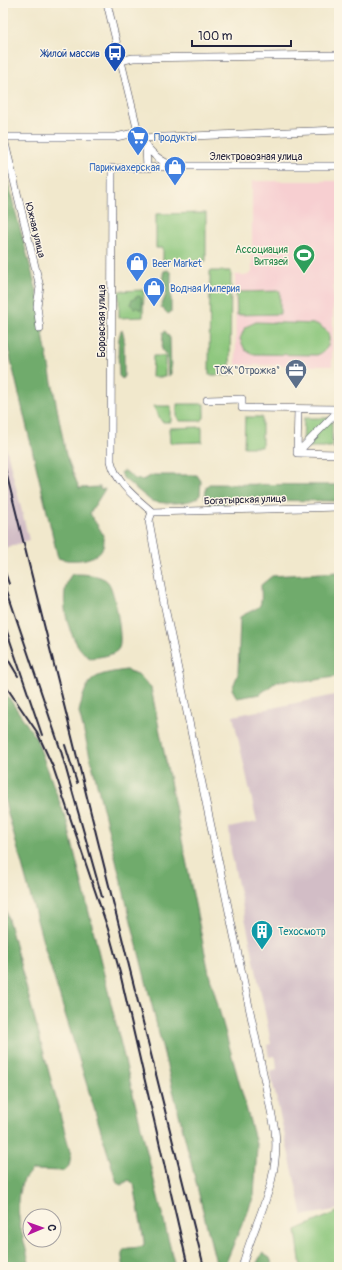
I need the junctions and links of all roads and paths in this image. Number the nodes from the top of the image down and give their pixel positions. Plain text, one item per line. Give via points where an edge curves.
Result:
1 (107, 3) edge
2 (339, 55) edge
3 (120, 61) junction
4 (339, 130) edge
5 (139, 135) junction
6 (4, 136) edge
7 (146, 148) junction
8 (174, 166) junction
9 (339, 166) edge
10 (147, 168) junction
11 (40, 329) dead end
12 (207, 400) dead end
13 (298, 409) junction
14 (339, 410) edge
15 (339, 433) edge
16 (297, 447) junction
17 (339, 507) edge
18 (152, 512) junction
19 (242, 1267) edge

1 - 3 street
2 - 3 street via 133,58
3 - 5 street
4 - 5 street, Южная улица
5 - 6 street, Южная улица
5 - 7 street
6 - 11 street, Южная улица via 40,287 37,306
7 - 8 street via 156,157
7 - 10 street
8 - 9 street, Электровозная улица
8 - 10 street, Электровозная улица
10 - 18 street, Боровская улица via 112,168 111,461 119,481
12 - 13 street via 242,400 242,408
13 - 14 street
13 - 16 street
14 - 16 street via 303,447
15 - 16 street via 338,454 297,454
17 - 18 street, Богатырская улица
18 - 19 street via 149,521 164,603 275,1130 276,1154 269,1194

